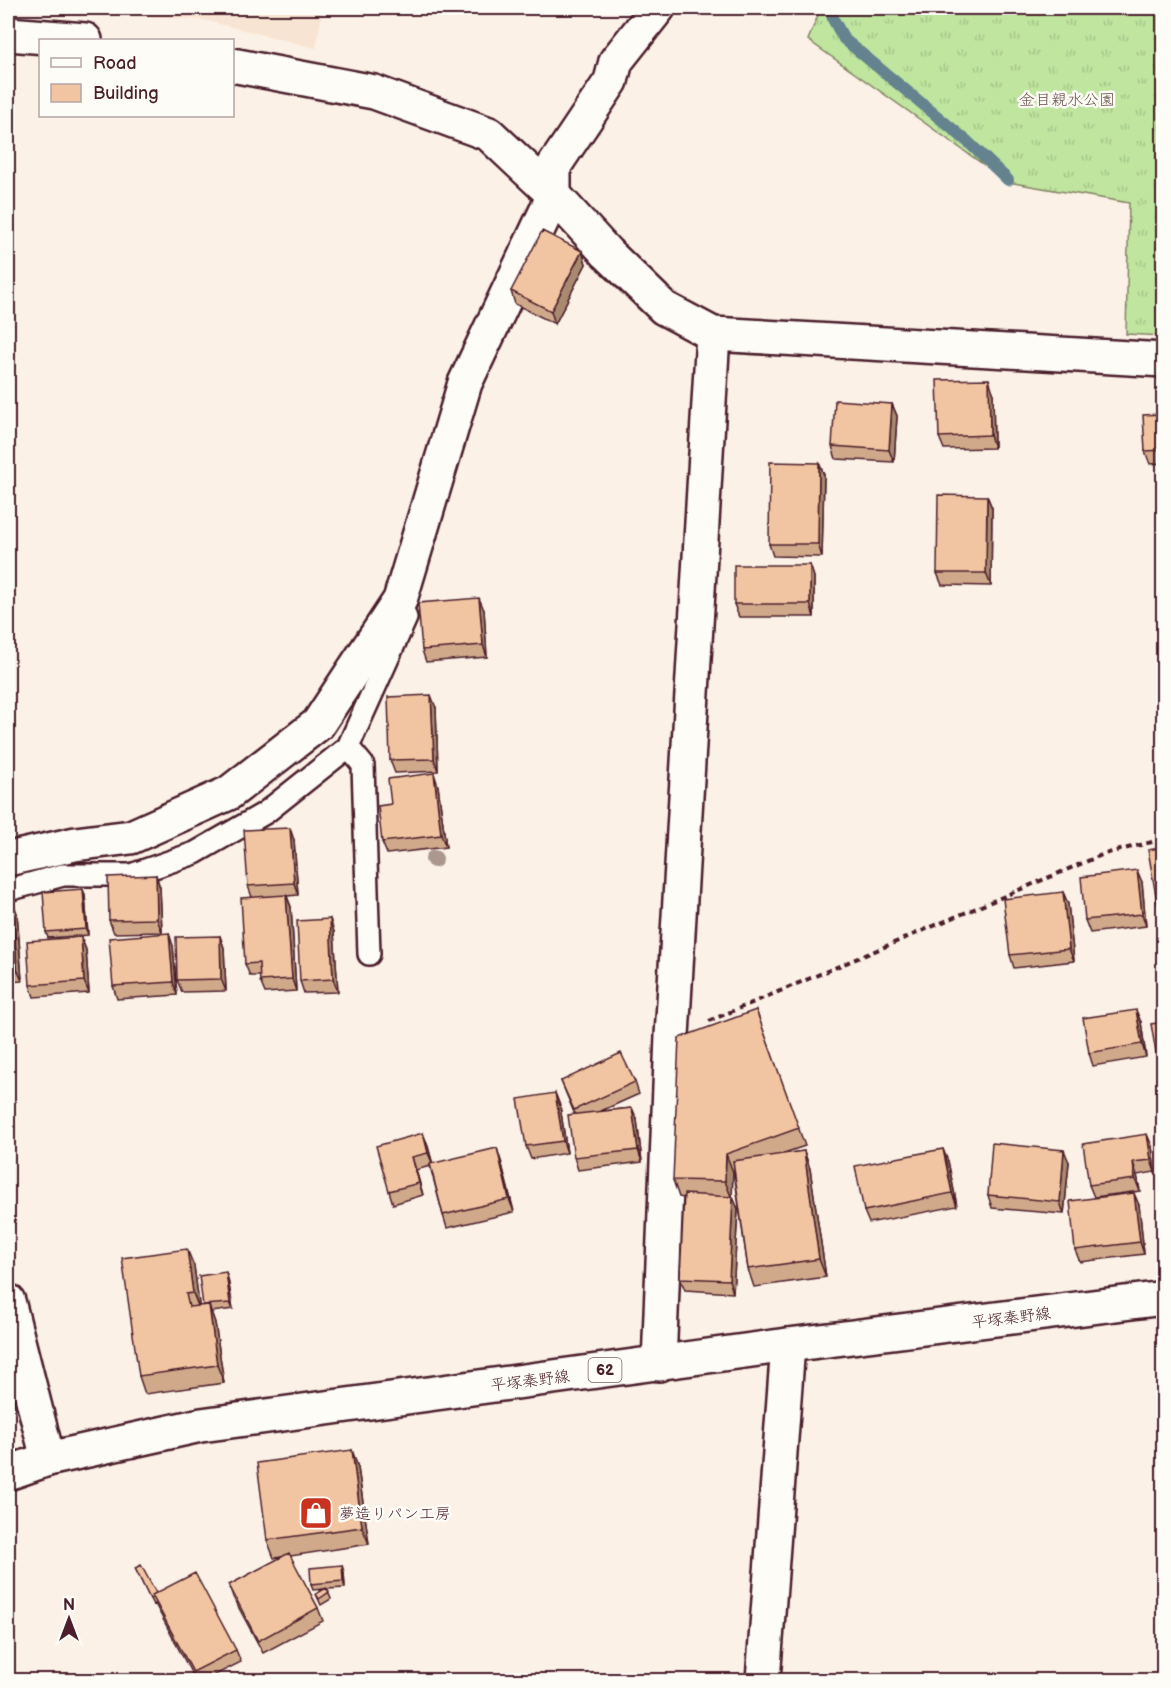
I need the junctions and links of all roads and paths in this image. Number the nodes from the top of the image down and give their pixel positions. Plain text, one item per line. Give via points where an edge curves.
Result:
1 (658, 8) edge
2 (8, 34) edge
3 (72, 39) edge
4 (234, 65) edge
5 (554, 195) junction
6 (712, 334) junction
7 (1164, 360) edge
8 (400, 600) junction
9 (348, 747) junction
10 (1164, 839) edge
11 (8, 859) edge
12 (8, 890) edge
13 (369, 954) dead end
14 (672, 1036) junction
15 (1164, 1298) edge
16 (8, 1301) edge
17 (788, 1345) junction
18 (659, 1364) junction
19 (48, 1459) junction
20 (8, 1473) edge
21 (763, 1680) edge

1 - 5 street via 616,60 611,81 554,166
2 - 3 street
4 - 5 street via 374,92 489,134
5 - 6 street via 607,254 664,308
5 - 8 street via 465,383
6 - 7 street
6 - 14 street
8 - 9 lane via 406,618
8 - 11 street via 318,724 229,794 131,837
9 - 12 lane via 265,813 195,853 131,875 63,875
9 - 13 lane via 363,765
10 - 14 path via 1104,854
14 - 18 street
15 - 17 street, 平塚秦野線 / 62
16 - 19 street
17 - 18 street, 平塚秦野線 / 62
17 - 21 street
18 - 19 street, 平塚秦野線 / 62 via 201,1425
19 - 20 street, 平塚秦野線 / 62

